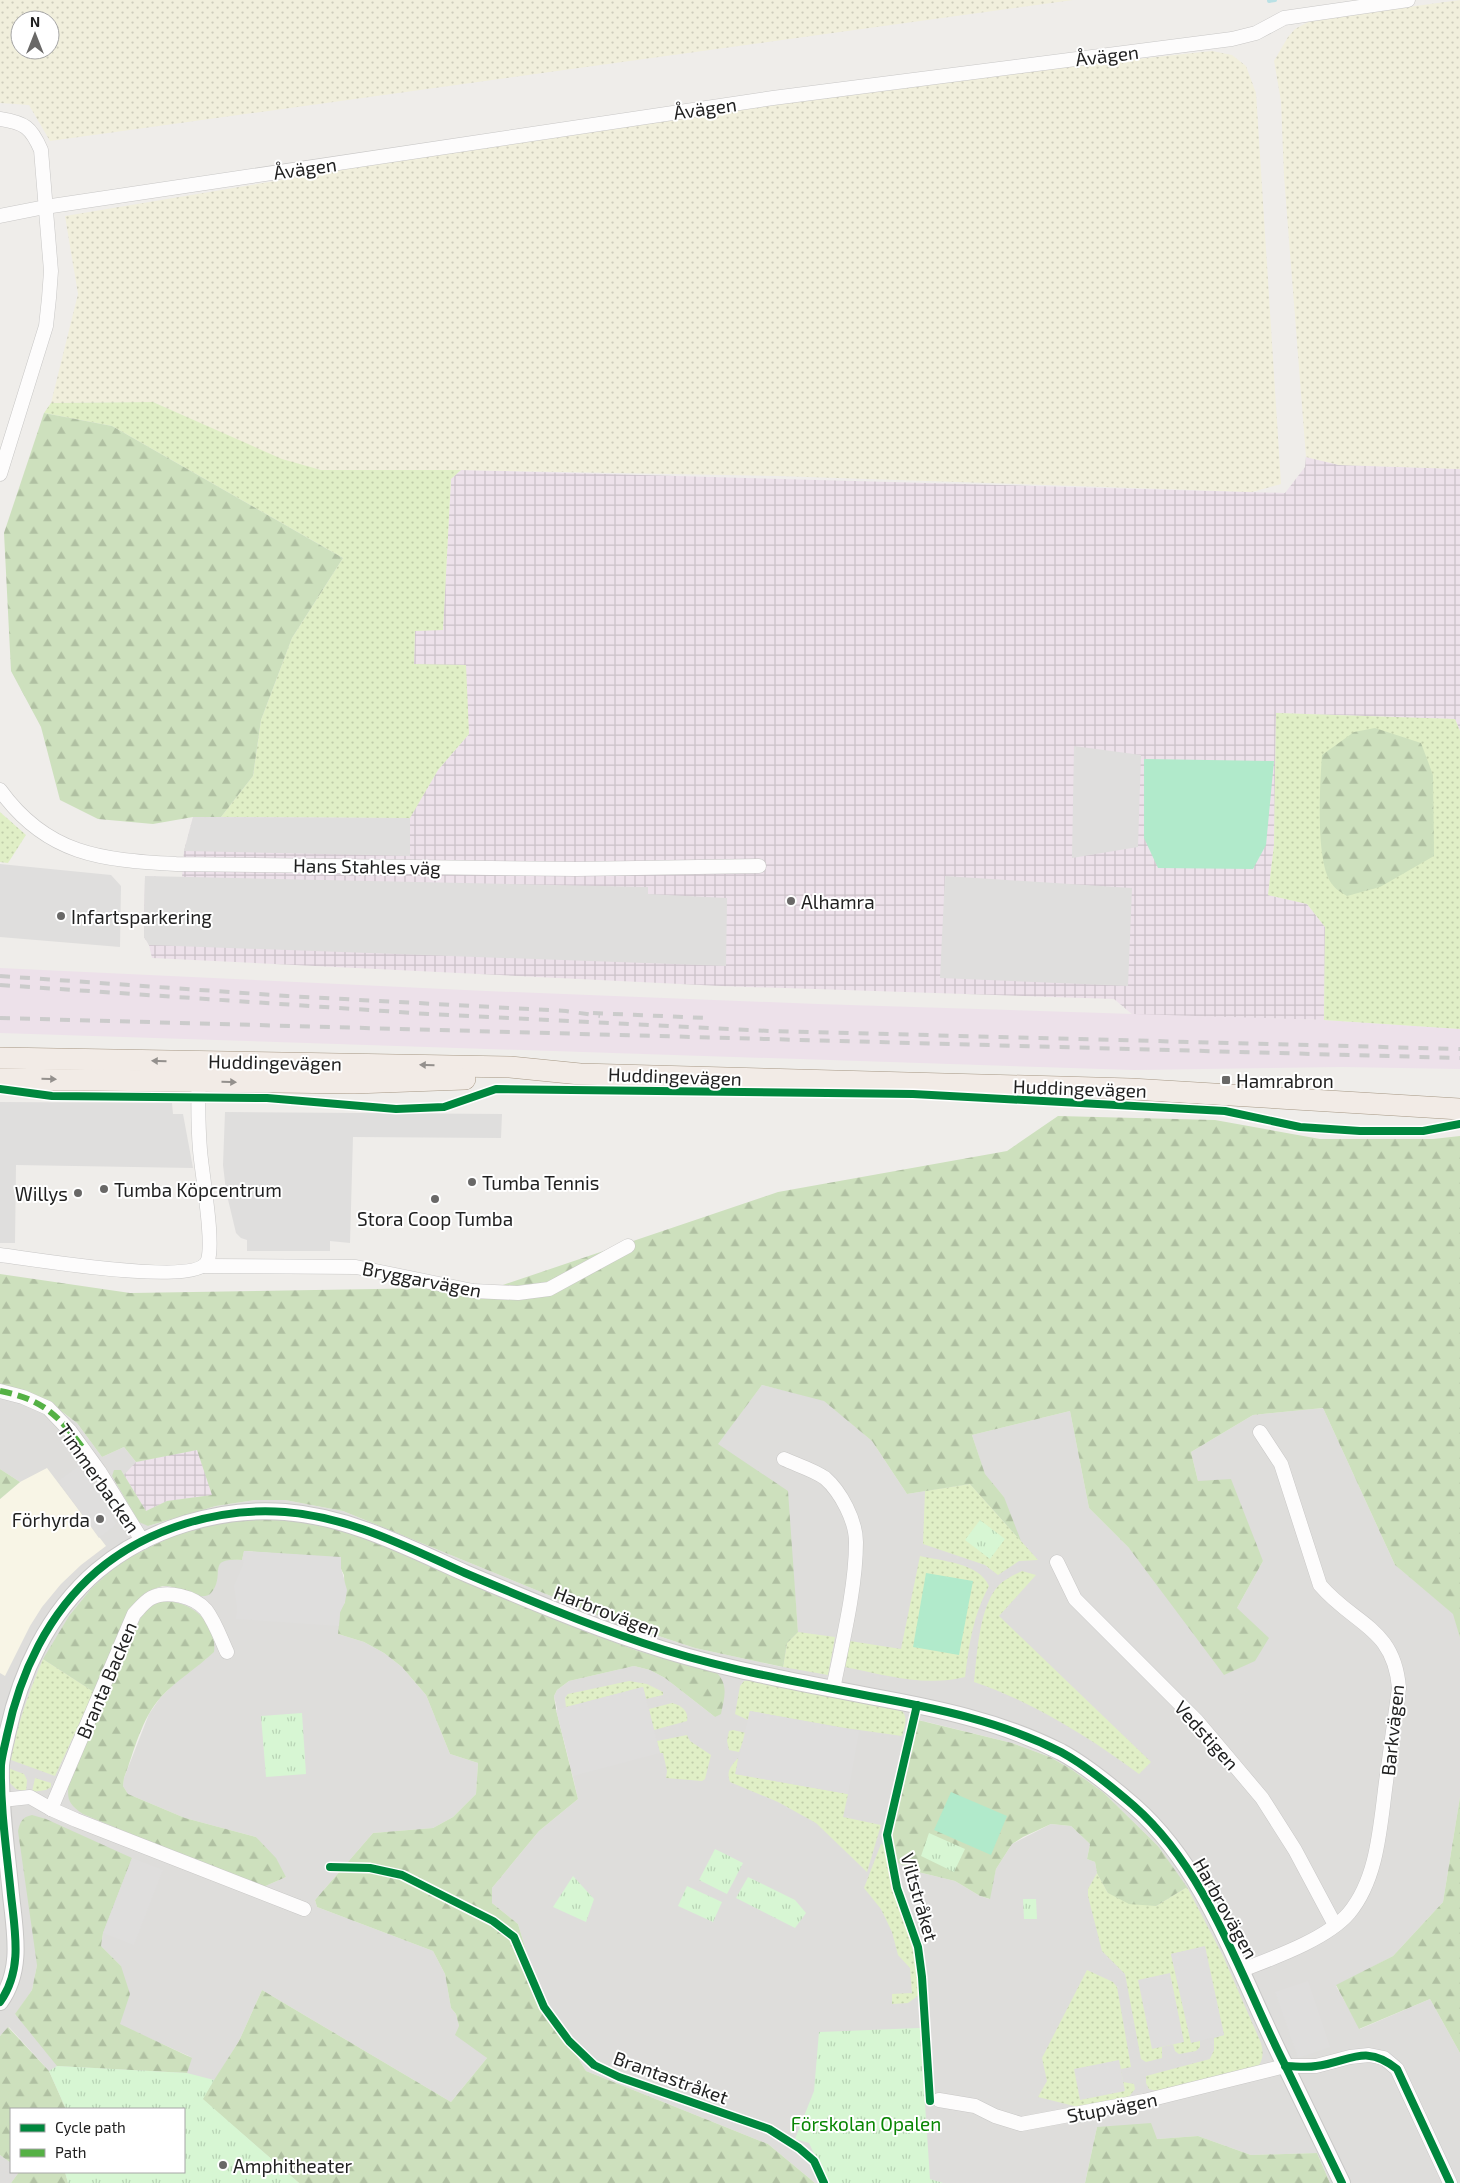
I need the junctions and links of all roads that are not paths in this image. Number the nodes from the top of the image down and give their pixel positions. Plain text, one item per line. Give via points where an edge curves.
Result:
1 (1408, 0) edge
2 (0, 119) edge
3 (45, 207) junction
4 (0, 216) edge
5 (0, 474) edge
6 (0, 790) edge
7 (758, 866) dead end
8 (0, 1058) edge
9 (199, 1071) junction
10 (0, 1079) edge
11 (1460, 1108) edge
12 (628, 1246) dead end
13 (0, 1255) edge
14 (204, 1266) junction
15 (0, 1390) edge
16 (1260, 1432) dead end
17 (784, 1459) dead end
18 (143, 1542) junction
19 (1057, 1562) dead end
20 (227, 1652) dead end
21 (833, 1689) junction
22 (2, 1800) junction
23 (51, 1809) junction
24 (304, 1909) dead end
25 (1335, 1925) junction
26 (1242, 1970) junction
27 (2, 2000) edge
28 (1285, 2066) junction
29 (939, 2100) dead end
30 (1342, 2183) edge
31 (1450, 2183) edge

1 - 3 street, Åvägen via 1284,18 1256,33 1232,39 773,98
2 - 3 street via 19,122 34,133 41,150
3 - 4 street, Åvägen
3 - 5 street via 51,271 46,326
6 - 7 street, Hans Stahles väg via 35,829 50,838 100,857 126,861 576,870
9 -> 8 main road, Huddingevägen
10 -> 9 main road, Huddingevägen
9 - 11 main road, Huddingevägen via 354,1083 580,1074 1131,1089
9 - 14 street via 200,1147 209,1241 208,1260
12 - 14 street, Bryggarvägen via 549,1289 518,1294 473,1291 356,1267
13 - 14 street, Bryggarvägen via 147,1272 194,1270
15 - 18 street, Timmerbacken via 48,1408 70,1431
16 - 25 street, Barkvägen via 1281,1464 1320,1585 1331,1598 1376,1632 1390,1651 1398,1673 1399,1688 1380,1828 1370,1873 1359,1898
17 - 21 street via 824,1477 833,1486 853,1523 856,1541 852,1584
18 - 21 street, Harbrovägen via 188,1522 217,1515 262,1511 311,1515 373,1532 644,1644 735,1670
18 - 22 street, Harbrovägen via 95,1573 68,1602 40,1642 13,1704 1,1762
19 - 25 street, Vedstigen via 1075,1599 1197,1720 1262,1798 1295,1850
20 - 23 street, Branta Backen via 205,1610 194,1601 166,1594 151,1598 144,1604 134,1614
21 - 26 street, Harbrovägen via 969,1716 1035,1740 1086,1768 1135,1807 1183,1862
22 - 23 street via 30,1796
22 - 27 street, Harbrovägen via 16,1943 13,1979
23 - 24 street
25 - 26 street, Barkvägen via 1290,1951
26 - 28 street, Harbrovägen
28 - 29 street, Stupvägen via 1144,2101 1021,2124 975,2106
28 - 30 street, Harbrovägen
28 - 31 street, Stupvägen via 1316,2066 1369,2055 1384,2058 1397,2069

